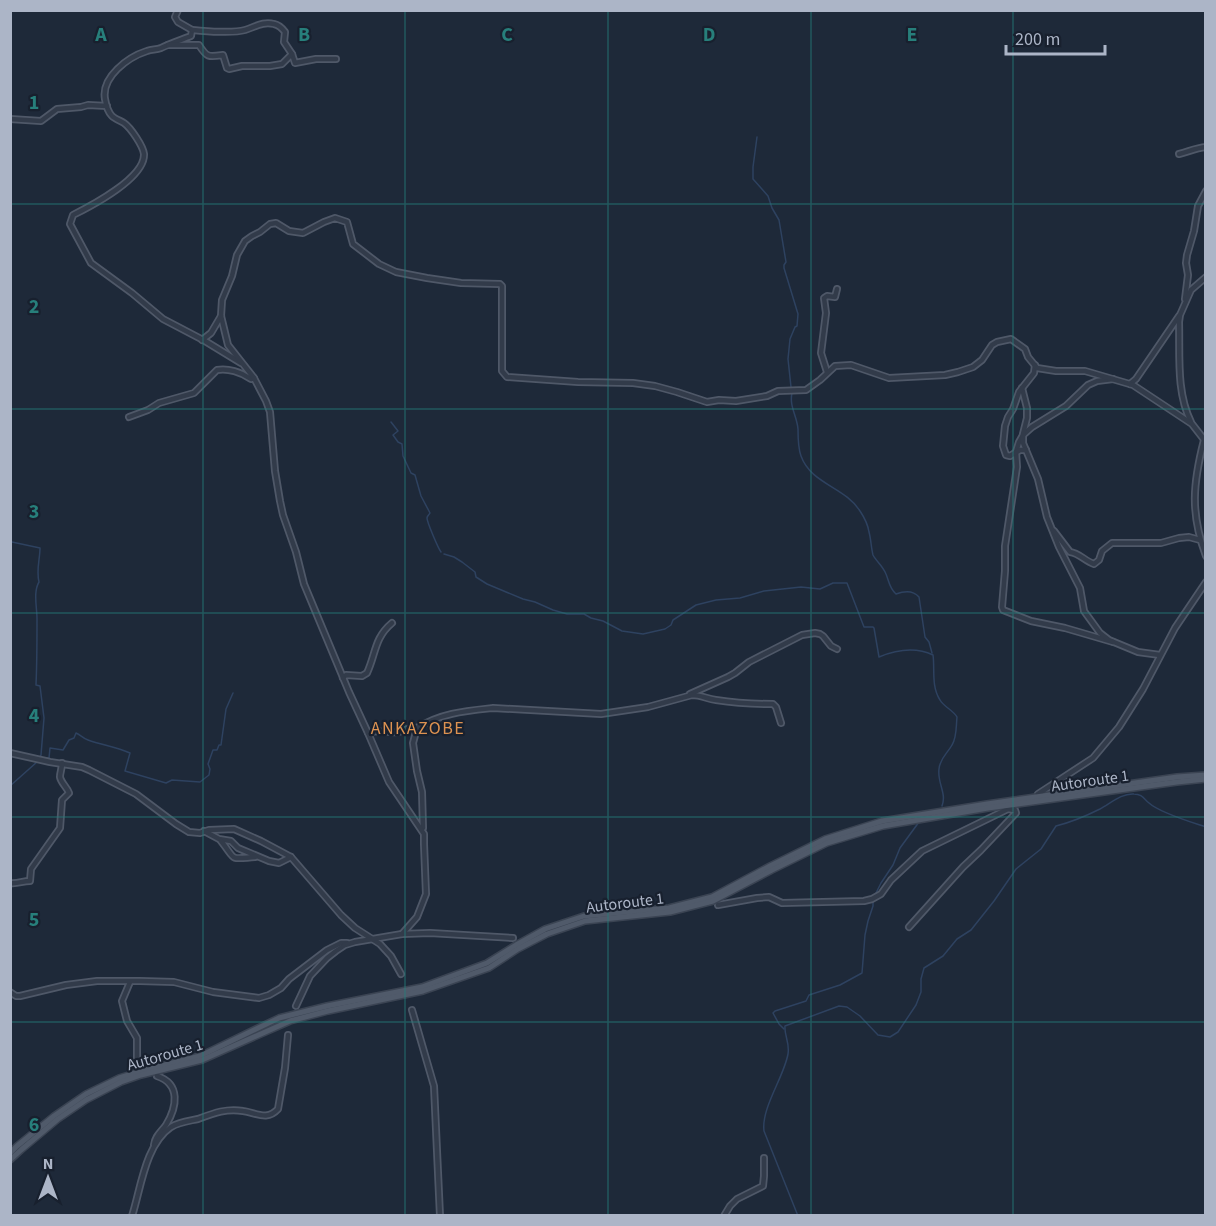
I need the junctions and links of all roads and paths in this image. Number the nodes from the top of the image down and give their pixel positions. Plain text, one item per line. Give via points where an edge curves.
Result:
1 (178, 10) edge
2 (192, 30) junction
3 (166, 45) junction
4 (292, 54) junction
5 (336, 59) dead end
6 (106, 106) junction
7 (10, 119) edge
8 (1206, 147) edge
9 (1179, 154) dead end
10 (1206, 191) edge
11 (1206, 277) edge
12 (837, 289) dead end
13 (1184, 304) junction
14 (1180, 315) junction
15 (221, 316) junction
16 (202, 340) junction
17 (243, 363) junction
18 (1035, 365) junction
19 (827, 372) junction
20 (254, 378) junction
21 (1113, 379) junction
22 (1130, 384) junction
23 (1022, 388) junction
24 (129, 417) dead end
25 (1192, 424) junction
26 (1023, 435) junction
27 (1205, 441) edge
28 (1026, 450) junction
29 (1016, 452) junction
30 (1052, 529) junction
31 (1200, 540) junction
32 (1206, 556) edge
33 (1206, 582) edge
34 (392, 623) dead end
35 (1113, 642) junction
36 (837, 649) dead end
37 (1160, 656) junction
38 (343, 678) junction
39 (688, 696) junction
40 (781, 723) dead end
41 (417, 728) junction
42 (368, 733) junction
43 (10, 753) edge
44 (62, 763) junction
45 (1206, 775) edge
46 (1206, 779) edge
47 (1038, 794) dead end
48 (204, 831) junction
49 (424, 834) junction
50 (219, 839) junction
51 (259, 857) junction
52 (291, 857) junction
53 (10, 883) edge
54 (718, 905) dead end
55 (909, 927) dead end
56 (402, 934) junction
57 (513, 938) dead end
58 (372, 939) junction
59 (355, 942) junction
60 (401, 974) dead end
61 (130, 982) junction
62 (10, 992) edge
63 (296, 1005) dead end
64 (412, 1010) dead end
65 (288, 1035) dead end
66 (139, 1067) dead end
67 (157, 1076) dead end
68 (154, 1145) junction
69 (10, 1153) edge
70 (764, 1158) dead end
71 (10, 1160) edge
72 (132, 1215) edge
73 (440, 1215) edge
74 (724, 1215) edge

1 - 2 street via 178,22
2 - 3 street via 191,36
2 - 4 street via 244,30 264,23 275,24 285,32 284,42
3 - 4 street via 198,45 204,54 223,55 229,69 282,64
3 - 6 street via 136,56 116,69 106,88
4 - 5 street via 295,63
6 - 7 street via 57,109 41,120
6 - 16 street via 112,116 130,128 144,157 132,177 73,215 70,224 91,263 163,319
8 - 9 street
10 - 13 street via 1198,206 1187,255
11 - 13 street via 1191,290
12 - 19 street via 836,297 824,298 821,353
13 - 14 street
14 - 22 street
14 - 25 street via 1179,374
15 - 16 street
15 - 17 street via 228,345
15 - 19 street via 222,300 245,241 270,224 303,233 335,218 349,226 353,244 396,272 502,286 502,371 507,377 633,383 709,402 806,390
16 - 17 street
17 - 20 street
18 - 19 street via 1011,339 992,345 973,367 950,374 889,378 851,365 832,367
18 - 21 street
18 - 23 street via 1034,373
20 - 24 street via 217,370 194,393
20 - 38 street via 270,412 283,515 304,584
21 - 22 street
21 - 26 street via 1088,385 1066,406
22 - 25 street
23 - 26 street via 1027,408
23 - 29 street via 1003,434 1004,453 1010,456
25 - 27 street
26 - 28 street
26 - 29 street
27 - 31 street via 1194,485 1194,513
28 - 29 street
28 - 30 street
29 - 35 street via 1005,546 1003,610
30 - 31 street via 1070,552 1094,564 1112,543 1161,543 1189,537
30 - 35 street via 1080,588 1084,611 1100,633
31 - 32 street
33 - 37 street
34 - 38 street via 379,638 367,673
35 - 37 street
36 - 39 street via 820,634 802,635 749,662 728,678
37 - 47 street via 1132,709 1106,744 1093,758
38 - 42 street
39 - 40 street via 774,704
39 - 41 street via 601,714 476,710 441,715
41 - 42 street
41 - 49 street via 413,743 422,792
42 - 49 street via 389,782
43 - 44 street
44 - 48 street via 90,770 126,788 189,832
44 - 53 street via 60,778 69,793 62,800 60,828 31,868 30,881
45 - 69 main road, Autoroute 1 via 882,821 825,839 712,897 669,908 584,916 545,929 487,963 422,987 279,1018 200,1056 119,1078 70,1105
46 - 71 main road, Autoroute 1 via 988,808 883,826 827,843 713,901 670,912 585,921 547,934 489,968 423,991 290,1021 202,1060 121,1082 58,1119
48 - 50 street
48 - 52 street via 234,830
49 - 56 street via 426,894 417,917
50 - 51 street via 231,841
50 - 51 street via 234,858
51 - 52 street via 279,863
52 - 58 street via 340,915
54 - 55 street via 769,897 782,903 872,899 922,850 1008,809 1015,810
56 - 57 street
56 - 58 street
58 - 59 street
58 - 60 street via 391,956
59 - 61 street via 327,950 281,988 259,998 174,982
59 - 63 street via 318,966
61 - 62 street via 66,985 20,996
61 - 66 street via 122,1001 137,1038
64 - 73 street via 434,1086
65 - 68 street via 278,1110 274,1114 264,1117 227,1110 179,1124
67 - 68 street via 169,1082 175,1094 171,1114
68 - 72 street
70 - 74 street via 763,1186 737,1199

